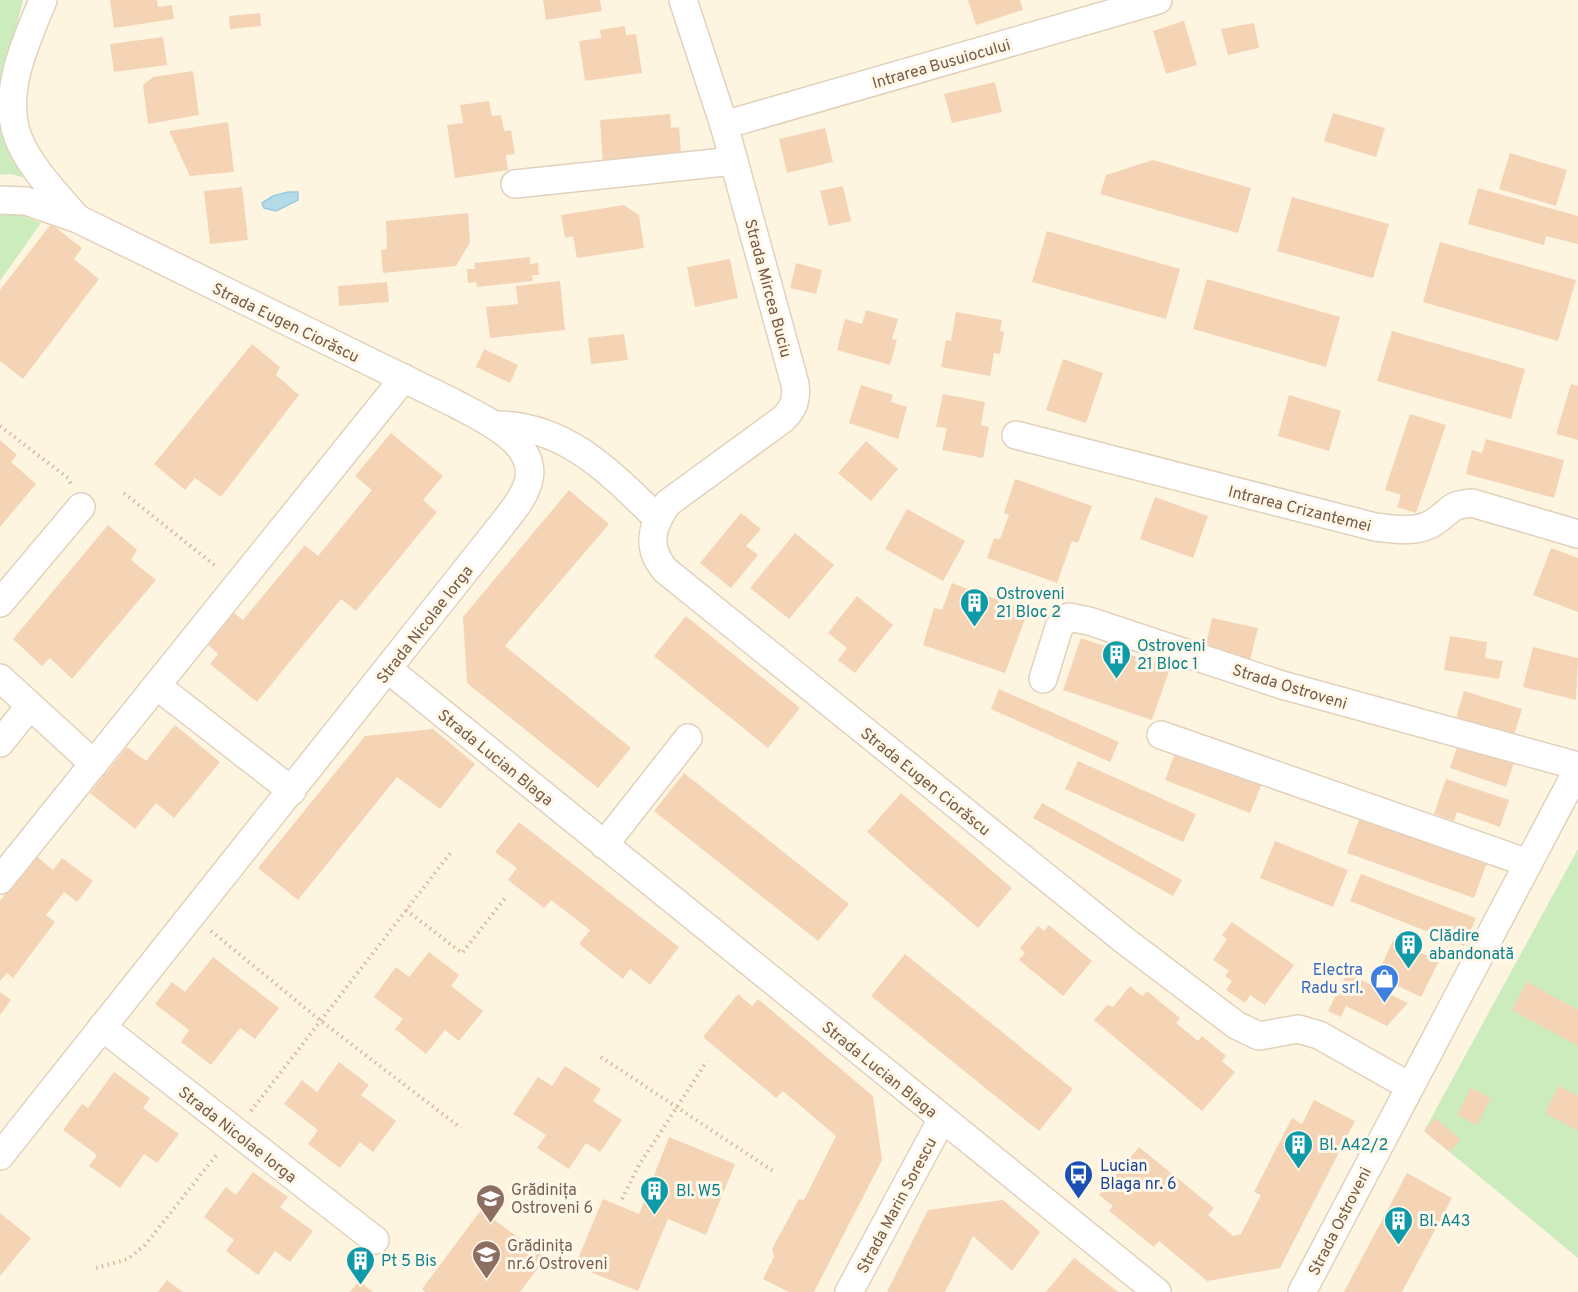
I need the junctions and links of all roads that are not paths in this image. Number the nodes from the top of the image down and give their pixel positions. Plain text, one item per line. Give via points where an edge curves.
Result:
1 (43, 0) edge
2 (683, 0) edge
3 (1158, 0) edge
4 (724, 125) junction
5 (734, 161) junction
6 (515, 184) dead end
7 (0, 200) edge
8 (78, 219) junction
9 (404, 378) junction
10 (495, 425) junction
11 (1016, 435) dead end
12 (522, 448) joint
13 (81, 507) road end
14 (657, 518) junction
15 (1578, 534) edge
16 (0, 603) edge
17 (388, 669) junction
18 (0, 678) edge
19 (1043, 679) dead end
20 (157, 686) junction
21 (29, 707) junction
22 (1161, 735) dead end
23 (688, 738) dead end
24 (0, 743) edge
25 (94, 764) junction
26 (1578, 767) edge
27 (292, 791) junction
28 (604, 845) junction
29 (1528, 863) junction
30 (0, 880) edge
31 (102, 1027) junction
32 (1409, 1086) junction
33 (942, 1119) junction
34 (0, 1156) edge
35 (375, 1240) dead end
36 (849, 1292) edge
37 (1157, 1292) edge
38 (1302, 1292) edge

1 - 8 street via 22,52 14,87 15,129 32,162
2 - 4 street, Strada Mircea Buciu
3 - 4 street, Intrarea Busuiocului
4 - 5 street, Strada Mircea Buciu
5 - 6 street
5 - 14 street, Strada Mircea Buciu via 797,398 783,419 681,491
7 - 8 street via 26,201
8 - 9 street, Strada Eugen Ciorăscu
9 - 10 street, Strada Eugen Ciorăscu
9 - 20 street
10 - 12 street, Strada Eugen Ciorăscu
10 - 14 street, Strada Eugen Ciorăscu via 519,424 576,448 602,466
11 - 15 street, Intrarea Crizantemei via 1375,527 1417,529 1432,523 1454,504 1472,503
12 - 17 street, Strada Nicolae Iorga via 530,468 521,499
13 - 16 street
14 - 32 street, Strada Eugen Ciorăscu via 651,533 653,550 665,570 1227,1018 1259,1036 1298,1029 1319,1035
17 - 27 street, Strada Nicolae Iorga
17 - 28 street, Strada Lucian Blaga
18 - 21 street
19 - 26 street, Strada Ostroveni via 1059,627 1069,617 1282,686
20 - 25 street
20 - 27 street
21 - 24 street
21 - 25 street
22 - 29 street
23 - 28 street
25 - 30 street
26 - 29 street, Strada Ostroveni
27 - 31 street, Strada Nicolae Iorga
28 - 33 street, Strada Lucian Blaga
29 - 32 street, Strada Ostroveni
31 - 34 street, Strada Nicolae Iorga
31 - 35 street, Strada Nicolae Iorga
32 - 38 street, Strada Ostroveni
33 - 36 street, Strada Marin Sorescu
33 - 37 street, Strada Lucian Blaga

